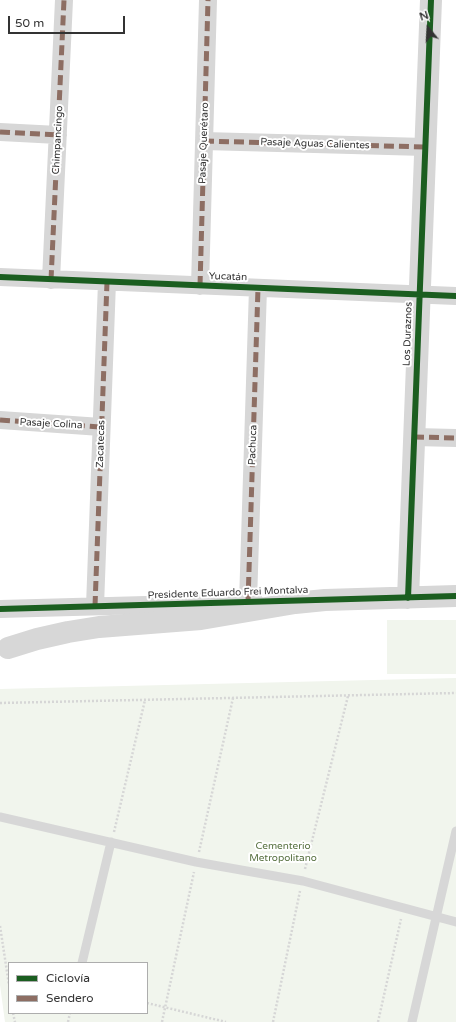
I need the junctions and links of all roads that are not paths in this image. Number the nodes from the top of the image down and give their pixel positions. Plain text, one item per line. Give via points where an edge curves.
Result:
1 (64, 0) edge
2 (208, 0) edge
3 (431, 0) edge
4 (0, 132) edge
5 (58, 135) junction
6 (204, 141) junction
7 (426, 147) junction
8 (0, 277) edge
9 (51, 280) junction
10 (107, 282) junction
11 (200, 286) junction
12 (258, 288) junction
13 (420, 294) junction
14 (456, 296) edge
15 (0, 420) edge
16 (101, 427) junction
17 (414, 437) junction
18 (456, 438) edge
19 (456, 596) edge
20 (408, 598) junction
21 (325, 600) junction
22 (248, 602) junction
23 (95, 606) junction
24 (0, 609) edge
25 (8, 648) dead end
26 (0, 817) edge
27 (456, 831) edge
28 (111, 842) junction
29 (437, 916) junction
30 (456, 922) edge
31 (82, 962) edge
32 (412, 1022) edge

1 - 5 street, Chimpancingo
2 - 6 street, Pasaje Querétaro
3 - 7 street, Los Duraznos
4 - 5 street
5 - 9 street, Chimpancingo
6 - 7 street, Pasaje Aguas Calientes
6 - 11 street, Pasaje Querétaro
7 - 13 street, Los Duraznos
8 - 9 street, Yucatán
9 - 10 street, Yucatán
10 - 11 street, Yucatán
10 - 16 street, Zacatecas
11 - 12 street, Yucatán
12 - 13 street, Yucatán
12 - 22 street, Pachuca
13 - 14 street, Yucatán
13 - 17 street, Los Duraznos
15 - 16 street, Pasaje Colina
16 - 23 street, Zacatecas
17 - 18 street
17 - 20 street, Los Duraznos
19 - 20 street, Presidente Eduardo Frei Montalva
20 - 21 street, Presidente Eduardo Frei Montalva
21 - 22 street, Presidente Eduardo Frei Montalva
21 - 25 street, Presidente Eduardo Frei Montalva via 177,622 99,627 68,632
22 - 23 street, Presidente Eduardo Frei Montalva
23 - 24 street, Presidente Eduardo Frei Montalva
26 - 28 lane
27 - 29 lane
28 - 29 lane via 196,862 303,881
28 - 31 lane
29 - 30 lane
29 - 32 lane

